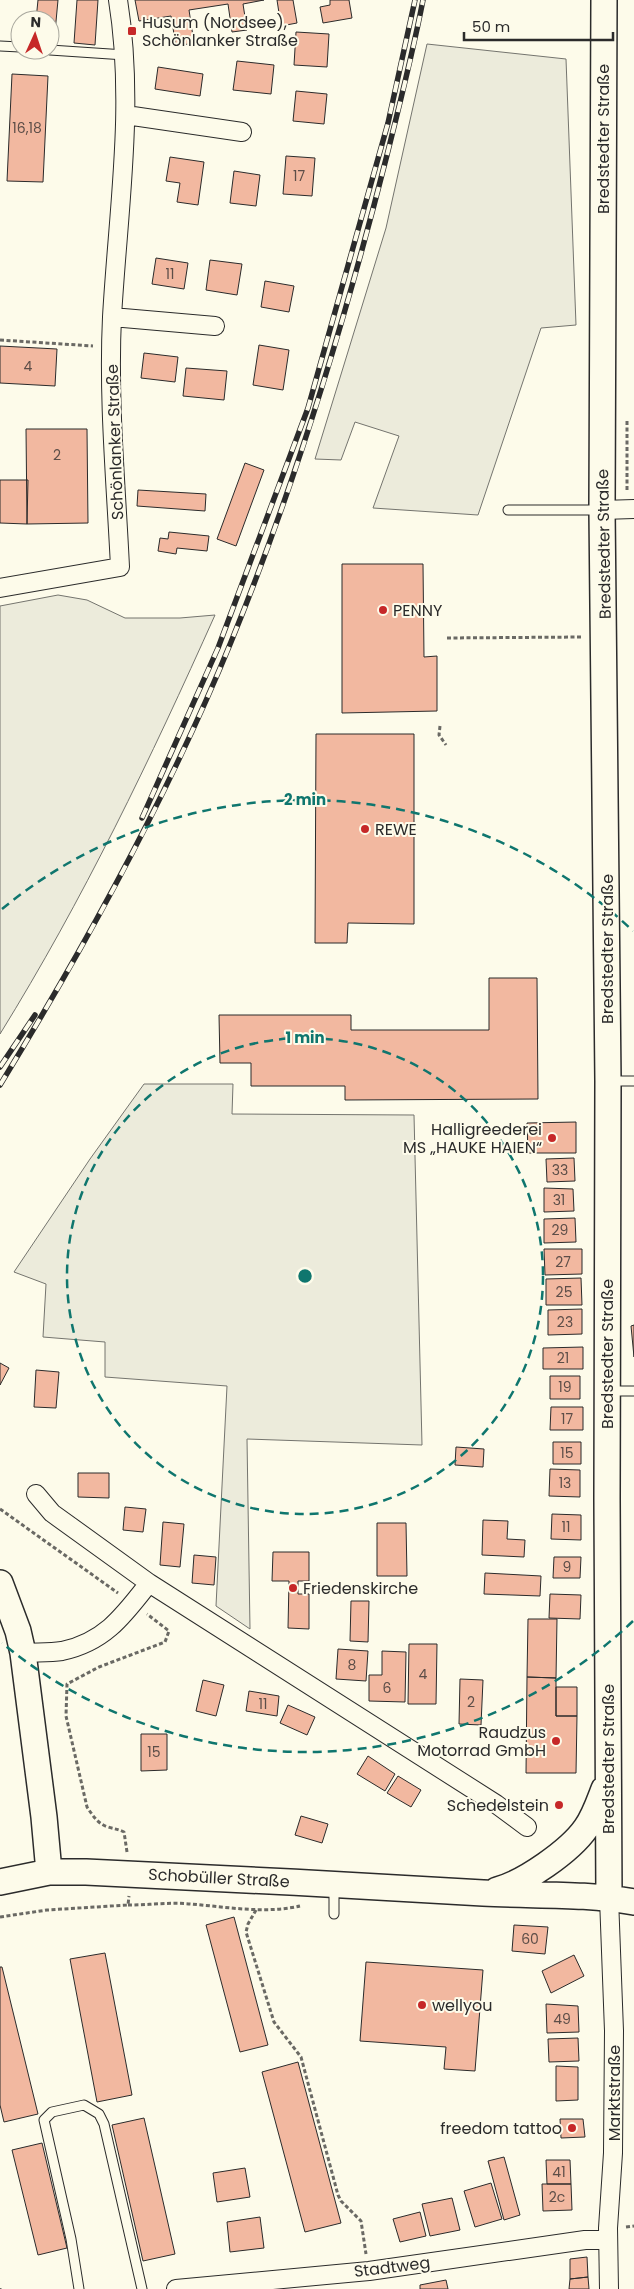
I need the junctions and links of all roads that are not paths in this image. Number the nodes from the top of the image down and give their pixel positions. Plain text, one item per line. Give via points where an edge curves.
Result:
1 (118, 0) edge
2 (604, 0) edge
3 (60, 51) edge
4 (126, 55) junction
5 (126, 115) junction
6 (242, 132) dead end
7 (112, 317) junction
8 (214, 326) dead end
9 (634, 509) edge
10 (508, 510) dead end
11 (602, 510) junction
12 (0, 588) edge
13 (634, 1080) edge
14 (608, 1081) junction
15 (607, 1391) junction
16 (634, 1391) edge
17 (36, 1494) dead end
18 (0, 1583) edge
19 (149, 1583) junction
20 (22, 1653) junction
21 (608, 1778) junction
22 (527, 1827) dead end
23 (48, 1872) junction
24 (0, 1882) edge
25 (334, 1891) junction
26 (483, 1893) junction
27 (609, 1898) junction
28 (634, 1902) edge
29 (334, 1914) dead end
30 (608, 2240) junction
31 (244, 2286) edge
32 (80, 2289) edge
33 (142, 2289) edge
34 (176, 2289) edge
35 (608, 2289) edge

1 - 4 street, Schönlanker Straße
2 - 11 main road, Bredstedter Straße
3 - 4 lane
4 - 5 street, Schönlanker Straße
5 - 6 street
5 - 7 street, Schönlanker Straße
7 - 8 street
7 - 12 street, Schönlanker Straße via 120,567
9 - 11 street
10 - 11 lane
11 - 14 main road, Bredstedter Straße
13 - 14 lane
14 - 15 main road, Bredstedter Straße
15 - 16 lane
15 - 21 main road, Bredstedter Straße
17 - 19 street via 52,1513
18 - 20 main road via 18,1630
19 - 20 street via 118,1623 96,1639 62,1651
19 - 22 street via 496,1804
20 - 23 main road via 44,1817
21 - 26 main road via 585,1829 575,1839 527,1878
21 - 27 main road, Bredstedter Straße
23 - 24 main road, Schobüller Straße
23 - 25 main road, Schobüller Straße via 86,1872
25 - 26 main road, Schobüller Straße
25 - 29 lane
26 - 27 main road, Schobüller Straße
27 - 28 main road, Schobüller Straße
27 - 30 street, Marktstraße via 614,2040
30 - 31 street, Stadtweg via 585,2240
30 - 35 street, Marktstraße
31 - 34 street, Stadtweg
32 - 33 lane via 44,2120 52,2112 84,2105 99,2114 104,2124

